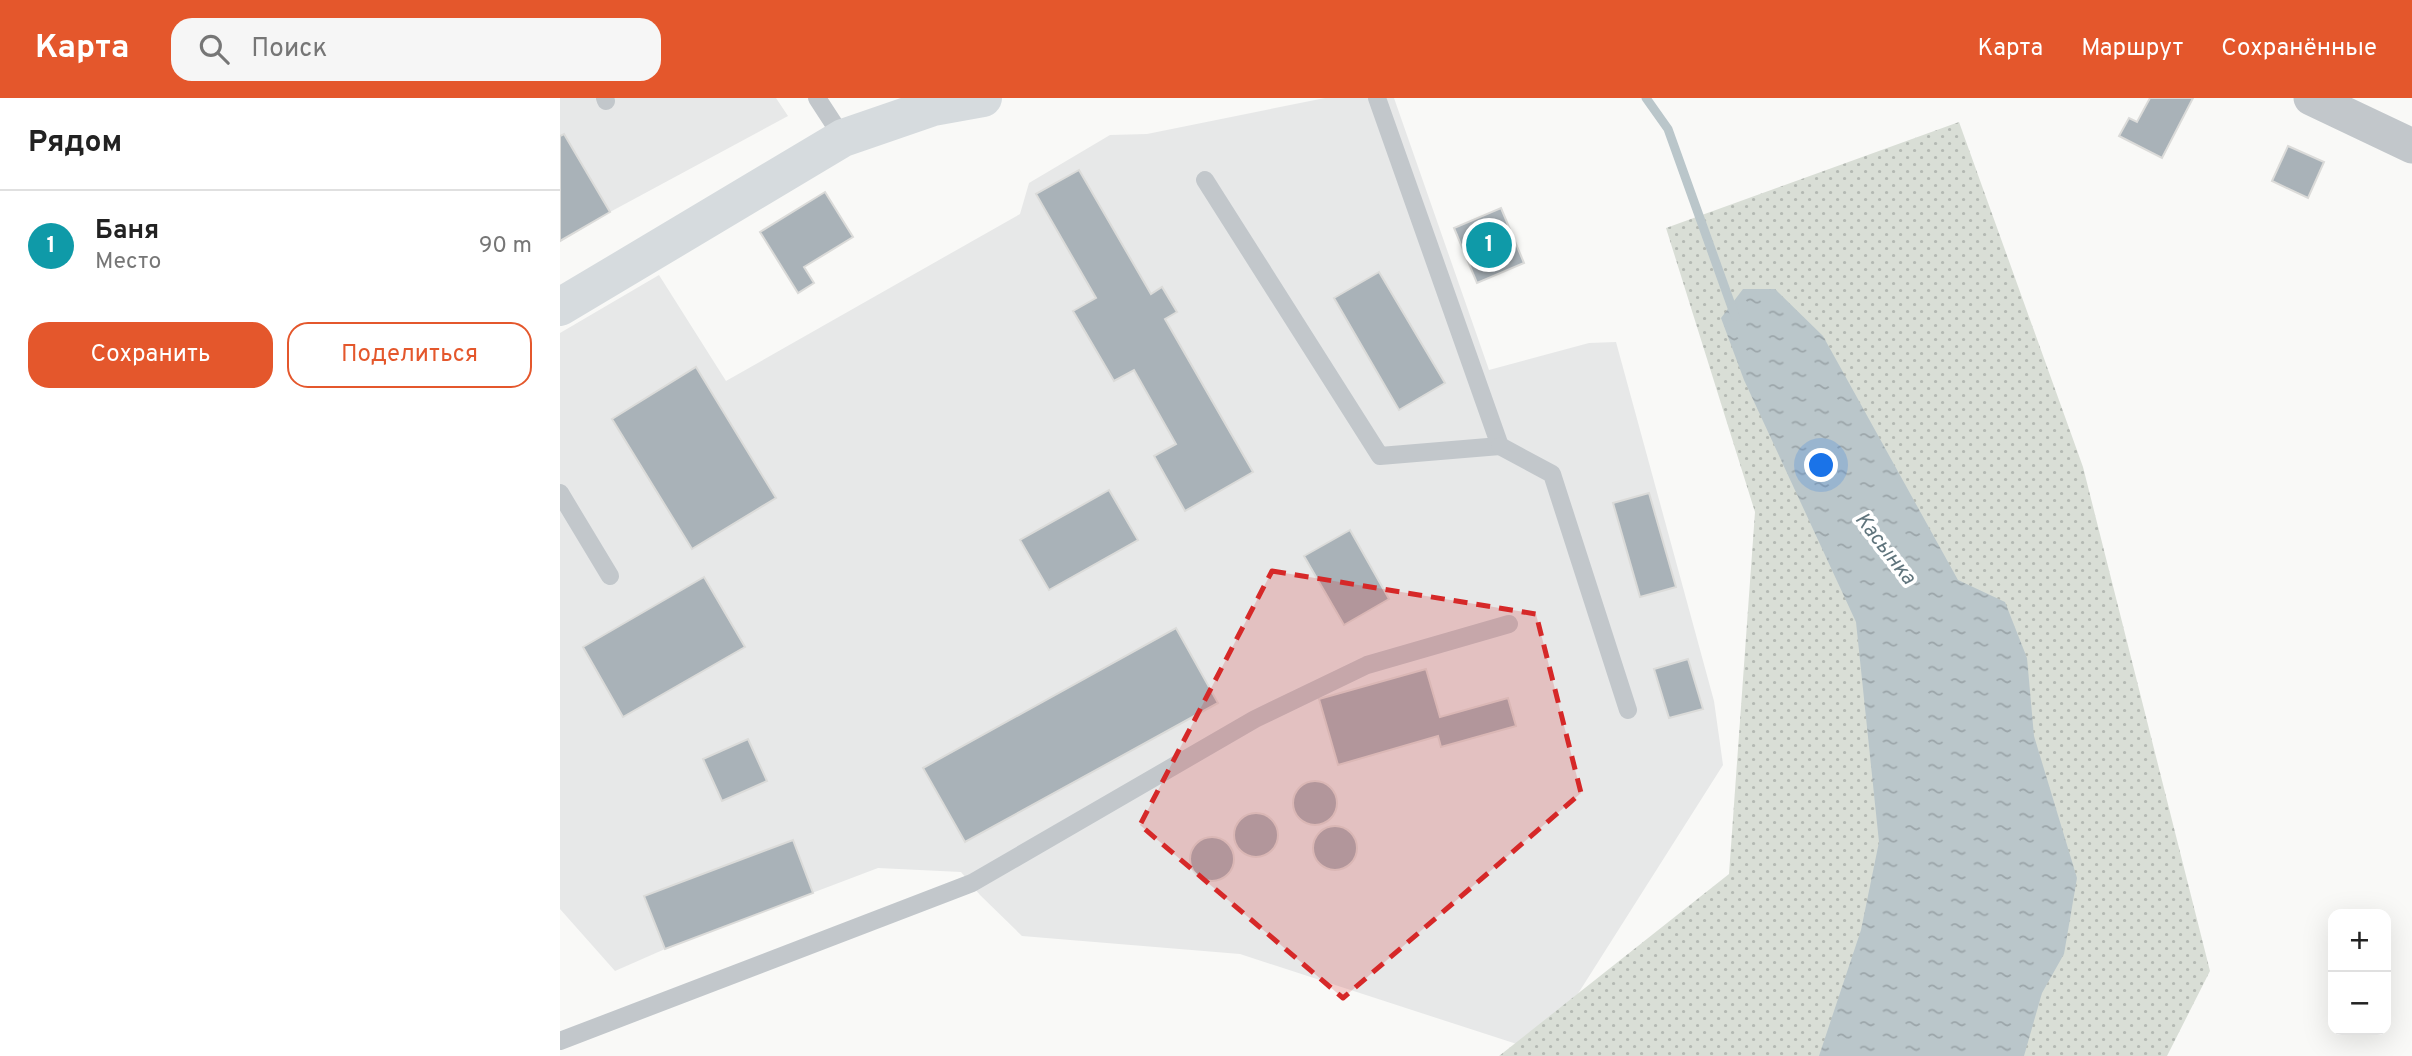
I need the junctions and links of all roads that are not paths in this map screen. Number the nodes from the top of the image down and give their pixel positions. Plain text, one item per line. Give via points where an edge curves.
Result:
1 (817, 98) edge
2 (983, 98) edge
3 (1377, 98) edge
4 (2311, 98) edge
5 (843, 138) junction
6 (2412, 146) edge
7 (1205, 180) dead end
8 (560, 307) edge
9 (1500, 446) junction
10 (560, 493) edge
11 (610, 576) dead end
12 (1509, 624) dead end
13 (1628, 710) dead end
14 (560, 1041) edge

1 - 5 lane
2 - 5 street via 933,107
3 - 9 lane
4 - 6 street
5 - 8 street
7 - 9 lane via 1380,456
9 - 13 lane via 1552,474
10 - 11 lane
12 - 14 lane via 1354,671 1255,719 972,883

